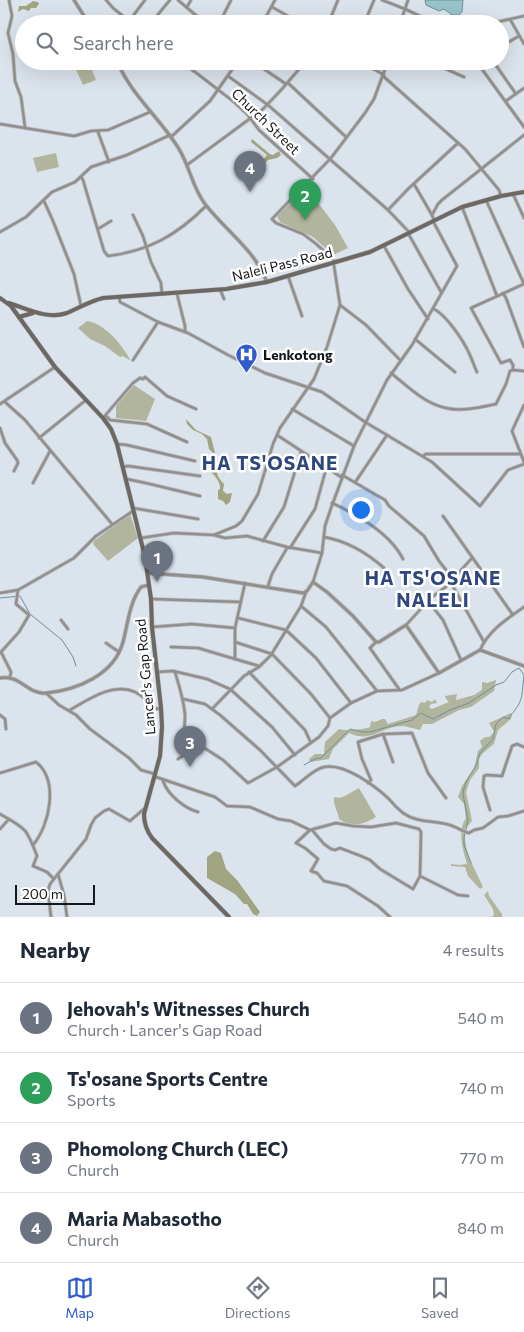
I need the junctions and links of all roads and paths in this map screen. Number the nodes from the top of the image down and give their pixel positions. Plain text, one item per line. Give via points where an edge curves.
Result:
1 (9, 0) edge
2 (74, 0) edge
3 (106, 0) edge
4 (145, 0) edge
5 (170, 0) edge
6 (178, 0) edge
7 (191, 0) edge
8 (231, 0) edge
9 (275, 0) edge
10 (338, 0) edge
11 (374, 0) edge
12 (382, 0) edge
13 (408, 0) edge
14 (187, 7) junction
15 (272, 7) junction
16 (405, 9) junction
17 (83, 15) edge
18 (122, 15) edge
19 (134, 15) edge
20 (158, 15) edge
21 (196, 15) edge
22 (224, 15) edge
23 (267, 15) edge
24 (286, 15) edge
25 (332, 15) edge
26 (368, 15) edge
27 (403, 15) edge
28 (418, 15) edge
29 (524, 16) edge
30 (510, 19) joint
31 (519, 36) junction
32 (509, 42) edge
33 (524, 44) edge
34 (121, 70) edge
35 (232, 70) edge
36 (266, 70) edge
37 (299, 70) edge
38 (374, 70) edge
39 (385, 70) edge
40 (448, 70) edge
41 (483, 70) edge
42 (500, 70) edge
43 (194, 71) edge
44 (228, 76) junction
45 (383, 76) junction
46 (464, 77) dead end
47 (287, 84) junction
48 (524, 88) edge
49 (218, 89) junction
50 (516, 94) junction
51 (506, 101) junction
52 (268, 105) junction
53 (150, 112) junction
54 (250, 119) junction
55 (0, 124) edge
56 (25, 127) junction
57 (524, 127) edge
58 (98, 132) junction
59 (524, 134) edge
60 (170, 136) junction
61 (346, 137) junction
62 (458, 143) junction
63 (329, 160) junction
64 (109, 162) junction
65 (187, 165) junction
66 (482, 169) junction
67 (81, 177) junction
68 (312, 179) junction
69 (414, 184) junction
70 (523, 191) edge
71 (513, 194) junction
72 (501, 196) junction
73 (486, 200) junction
74 (44, 201) junction
75 (206, 206) junction
76 (462, 207) junction
77 (388, 210) junction
78 (133, 215) dead end
79 (432, 215) junction
80 (524, 218) edge
81 (434, 220) junction
82 (111, 222) dead end
83 (98, 229) junction
84 (0, 232) edge
85 (409, 233) junction
86 (384, 246) junction
87 (146, 248) junction
88 (334, 263) junction
89 (288, 276) junction
90 (267, 282) junction
91 (524, 284) edge
92 (220, 289) junction
93 (441, 292) junction
94 (162, 294) junction
95 (177, 294) junction
96 (503, 294) junction
97 (497, 296) junction
98 (119, 297) junction
99 (0, 298) edge
100 (224, 299) dead end
101 (5, 302) junction
102 (340, 305) junction
103 (81, 306) junction
104 (434, 309) junction
105 (28, 310) junction
106 (36, 313) junction
107 (18, 315) junction
108 (302, 316) dead end
109 (428, 319) junction
110 (158, 322) junction
111 (184, 332) junction
112 (414, 339) junction
113 (524, 347) edge
114 (133, 360) dead end
115 (400, 360) junction
116 (56, 367) junction
117 (513, 370) junction
118 (524, 371) edge
119 (455, 372) dead end
120 (477, 372) dead end
121 (391, 373) junction
122 (308, 388) junction
123 (86, 400) junction
124 (5, 402) junction
125 (0, 404) edge
126 (524, 405) edge
127 (292, 408) junction
128 (196, 409) dead end
129 (105, 417) junction
130 (365, 422) junction
131 (0, 428) edge
132 (387, 434) junction
133 (277, 435) junction
134 (39, 438) junction
135 (187, 442) dead end
136 (117, 444) junction
137 (354, 446) junction
138 (50, 451) junction
139 (302, 452) junction
140 (520, 454) junction
141 (423, 456) junction
142 (195, 461) dead end
143 (524, 463) edge
144 (122, 467) junction
145 (326, 468) junction
146 (14, 471) dead end
147 (200, 476) dead end
148 (341, 476) junction
149 (125, 479) junction
150 (355, 481) junction
151 (33, 483) dead end
152 (200, 496) dead end
153 (332, 503) junction
154 (134, 509) junction
155 (443, 516) dead end
156 (198, 519) dead end
157 (112, 524) junction
158 (214, 535) junction
159 (141, 538) junction
160 (324, 538) junction
161 (263, 541) junction
162 (289, 547) junction
163 (322, 552) junction
164 (472, 558) junction
165 (403, 559) dead end
166 (384, 568) dead end
167 (147, 573) junction
168 (452, 581) junction
169 (148, 582) junction
170 (313, 582) junction
171 (245, 583) junction
172 (268, 586) junction
173 (18, 590) junction
174 (306, 592) junction
175 (0, 593) edge
176 (150, 599) junction
177 (428, 601) junction
178 (242, 602) junction
179 (301, 606) junction
180 (524, 607) edge
181 (512, 615) junction
182 (238, 618) junction
183 (61, 620) dead end
184 (406, 625) junction
185 (152, 627) junction
186 (235, 628) junction
187 (68, 629) dead end
188 (286, 630) junction
189 (235, 642) junction
190 (376, 642) junction
191 (484, 642) junction
192 (106, 643) dead end
193 (171, 648) dead end
194 (480, 650) junction
195 (119, 652) junction
196 (272, 654) junction
197 (235, 659) junction
198 (461, 660) junction
199 (524, 666) edge
200 (259, 667) junction
201 (157, 672) junction
202 (175, 672) junction
203 (249, 672) junction
204 (439, 673) junction
205 (10, 677) junction
206 (0, 678) edge
207 (230, 689) junction
208 (399, 690) junction
209 (377, 691) junction
210 (46, 693) junction
211 (183, 699) junction
212 (351, 703) junction
213 (161, 708) junction
214 (212, 709) junction
215 (70, 710) junction
216 (0, 715) edge
217 (330, 718) junction
218 (6, 729) dead end
219 (183, 734) junction
220 (384, 734) junction
221 (311, 743) junction
222 (524, 747) edge
223 (295, 755) junction
224 (178, 759) dead end
225 (394, 762) dead end
226 (277, 768) junction
227 (0, 773) edge
228 (156, 776) junction
229 (163, 780) junction
230 (368, 783) junction
231 (446, 798) dead end
232 (146, 808) junction
233 (490, 810) dead end
234 (524, 811) edge
235 (198, 812) dead end
236 (0, 814) edge
237 (9, 819) junction
238 (0, 829) edge
239 (311, 830) junction
240 (33, 844) junction
241 (58, 874) junction
242 (420, 876) junction
243 (53, 878) junction
244 (413, 889) junction
245 (417, 890) dead end
246 (468, 896) dead end
247 (51, 917) edge
248 (67, 917) edge
249 (229, 917) edge
250 (390, 917) edge

1 - 56 street via 12,16 8,33 14,81 21,96
2 - 17 street
3 - 18 street
4 - 19 street
5 - 20 street
6 - 14 street
7 - 14 street
8 - 22 street
9 - 15 street
10 - 25 street
11 - 26 street
12 - 16 street
13 - 16 street
14 - 21 street
15 - 23 street
15 - 24 street
16 - 27 street
16 - 28 street
29 - 30 street
30 - 31 street
31 - 32 street
31 - 33 street
34 - 53 street
35 - 44 street
36 - 47 street
37 - 47 street
38 - 45 street
39 - 45 street
40 - 46 street
41 - 51 street
42 - 50 street
43 - 49 street, Church Street
44 - 49 street
44 - 52 street
45 - 61 street via 374,99
45 - 62 street
47 - 52 street
47 - 61 street
48 - 50 street
49 - 54 street, Church Street
49 - 60 street via 194,117
50 - 51 street
51 - 57 street
52 - 54 street
52 - 63 street
53 - 58 street
53 - 60 street
54 - 65 street
54 - 68 street, Church Street
55 - 56 street
56 - 58 street via 74,136
58 - 64 street
59 - 66 street
60 - 64 street
60 - 65 street
61 - 63 street
62 - 66 street
62 - 69 street
63 - 68 street
63 - 77 street
64 - 67 street via 91,167
65 - 75 street via 195,189
66 - 72 street
66 - 79 street via 442,200
67 - 74 street via 52,192
67 - 83 street
68 - 88 street via 272,219 315,242
69 - 77 street
69 - 79 street
70 - 71 main road, Naleli Pass Road
71 - 72 main road, Naleli Pass Road
71 - 80 street
72 - 73 main road, Naleli Pass Road
73 - 76 main road, Naleli Pass Road
73 - 91 street
74 - 84 street via 26,217
74 - 103 street via 74,274
75 - 87 street via 179,230
75 - 90 street via 243,245
76 - 81 main road, Naleli Pass Road
76 - 97 street
77 - 85 street
78 - 87 street
79 - 81 street
81 - 85 main road, Naleli Pass Road
81 - 93 street via 457,264
82 - 83 street
83 - 87 street via 106,255
85 - 86 main road, Naleli Pass Road
85 - 93 street
86 - 88 main road, Naleli Pass Road
86 - 109 street
87 - 94 street via 162,283
88 - 89 main road, Naleli Pass Road
88 - 102 street
89 - 90 main road, Naleli Pass Road
89 - 108 street
90 - 92 main road, Naleli Pass Road
91 - 96 street
92 - 95 main road, Naleli Pass Road
92 - 100 street
93 - 104 street
94 - 95 main road, Naleli Pass Road
94 - 98 main road, Naleli Pass Road
95 - 111 street via 186,326
96 - 97 street
96 - 113 street
97 - 117 street via 471,308 500,364 510,360
98 - 103 main road, Naleli Pass Road via 95,300
98 - 110 street via 120,302
99 - 101 main road
101 - 105 main road
101 - 107 main road, Lancer's Gap Road
102 - 115 street via 366,325
102 - 122 street
103 - 106 main road, Naleli Pass Road via 57,316
104 - 109 street
104 - 120 street via 456,331
105 - 106 main road
105 - 107 main road
106 - 107 main road
107 - 116 main road, Lancer's Gap Road
109 - 112 street
110 - 111 street
110 - 114 street
111 - 122 street via 265,373
112 - 115 street
112 - 119 street
115 - 121 street
116 - 123 main road, Lancer's Gap Road
116 - 124 street
117 - 118 street
117 - 121 street via 496,404 459,409 445,408 429,401
121 - 130 street
122 - 127 street
122 - 130 street via 322,392
123 - 129 main road, Lancer's Gap Road
123 - 134 street
124 - 125 street
124 - 134 street
126 - 140 street via 512,431
127 - 133 street
127 - 137 street
128 - 129 street via 167,396 145,377 134,383
129 - 135 street via 147,424
129 - 136 main road, Lancer's Gap Road
130 - 132 street
130 - 137 street
131 - 146 street via 5,444 18,463
132 - 141 street
132 - 150 street
133 - 139 street
133 - 158 street via 258,494 242,521
134 - 138 street
136 - 142 street
136 - 144 main road, Lancer's Gap Road
137 - 148 street
138 - 151 street
138 - 157 street
139 - 145 street
139 - 161 street via 284,507
140 - 141 street
140 - 143 street
141 - 143 street via 480,506 508,470
144 - 147 street
144 - 149 main road, Lancer's Gap Road
145 - 148 street
145 - 162 street via 315,509
148 - 150 street
148 - 153 street
149 - 152 street
149 - 154 main road, Lancer's Gap Road
150 - 168 street via 385,500 417,529
153 - 160 street
153 - 165 street via 371,525 398,550
154 - 156 street
154 - 157 street
154 - 159 main road, Lancer's Gap Road
155 - 164 street
157 - 173 street via 74,558
158 - 159 street via 174,533
158 - 161 street via 225,538 248,536
159 - 167 main road, Lancer's Gap Road
160 - 163 street
160 - 166 street via 357,548
161 - 162 street
162 - 163 street
162 - 172 street
163 - 170 street
164 - 168 street
164 - 181 street
167 - 169 main road, Lancer's Gap Road
167 - 171 street
168 - 177 street
168 - 191 street
169 - 176 main road, Lancer's Gap Road
169 - 195 street via 136,596
170 - 174 street
170 - 190 street via 353,616
171 - 172 street
171 - 178 street
172 - 174 street
173 - 175 street
173 - 205 street via 16,604 28,616 19,632 0,652 11,672
174 - 179 street
176 - 178 street
176 - 185 main road, Lancer's Gap Road
177 - 184 street
177 - 198 street via 443,620
178 - 182 street
179 - 188 street
179 - 209 street via 326,627
180 - 181 street
181 - 191 street via 498,625
182 - 186 street
182 - 188 street
183 - 187 street
184 - 190 street
184 - 204 street
185 - 186 street via 192,624
185 - 201 main road, Lancer's Gap Road
186 - 189 street
188 - 196 street
188 - 212 street via 316,658
189 - 196 street
189 - 197 street
190 - 208 street via 370,648
191 - 194 street
192 - 195 street
193 - 197 street via 198,648
194 - 198 street
194 - 199 street
195 - 210 street via 92,680 73,688
196 - 200 street
196 - 217 street
197 - 200 street
198 - 204 street
200 - 203 street
201 - 202 street
201 - 213 main road, Lancer's Gap Road
202 - 207 street via 207,679
202 - 211 street
203 - 207 street
203 - 221 street via 305,730
204 - 208 street
205 - 206 street
205 - 210 street
207 - 214 street
207 - 223 street via 272,727
208 - 209 street
209 - 212 street
210 - 215 street
211 - 214 street
211 - 219 street
212 - 217 street
213 - 215 street via 135,692 120,688
213 - 228 main road, Lancer's Gap Road via 162,748
214 - 226 street
215 - 228 street via 141,770
216 - 218 street via 5,719
217 - 221 street via 328,726
219 - 224 street via 184,755
219 - 226 street via 212,752 248,783
220 - 225 street
220 - 230 street via 358,742 371,780
220 - 231 street via 412,733 428,773
221 - 223 street
222 - 233 street via 512,746 502,776 484,776 483,787
223 - 226 street
226 - 230 street via 295,786 325,767 349,772
227 - 240 street via 36,762 45,774 50,794 49,810 43,830
228 - 229 street
228 - 232 main road, Lancer's Gap Road
229 - 235 street via 176,800
229 - 239 street via 215,797 227,806 250,807
230 - 234 street via 410,817 454,826 465,833 483,828 498,817
232 - 241 street via 130,821 109,809 99,814 86,839
232 - 249 main road, Lancer's Gap Road via 144,822 152,838
236 - 237 street
237 - 238 street
237 - 240 street via 27,831
239 - 242 street via 336,823 371,827 396,823 419,829
239 - 244 street via 331,849 340,848 370,860 380,870
239 - 250 street via 296,843 318,859 311,871 324,881 347,886
240 - 243 street via 37,856 33,866
241 - 243 street
241 - 248 street
242 - 244 street
242 - 246 street via 458,896
243 - 247 street via 48,887
244 - 245 street

